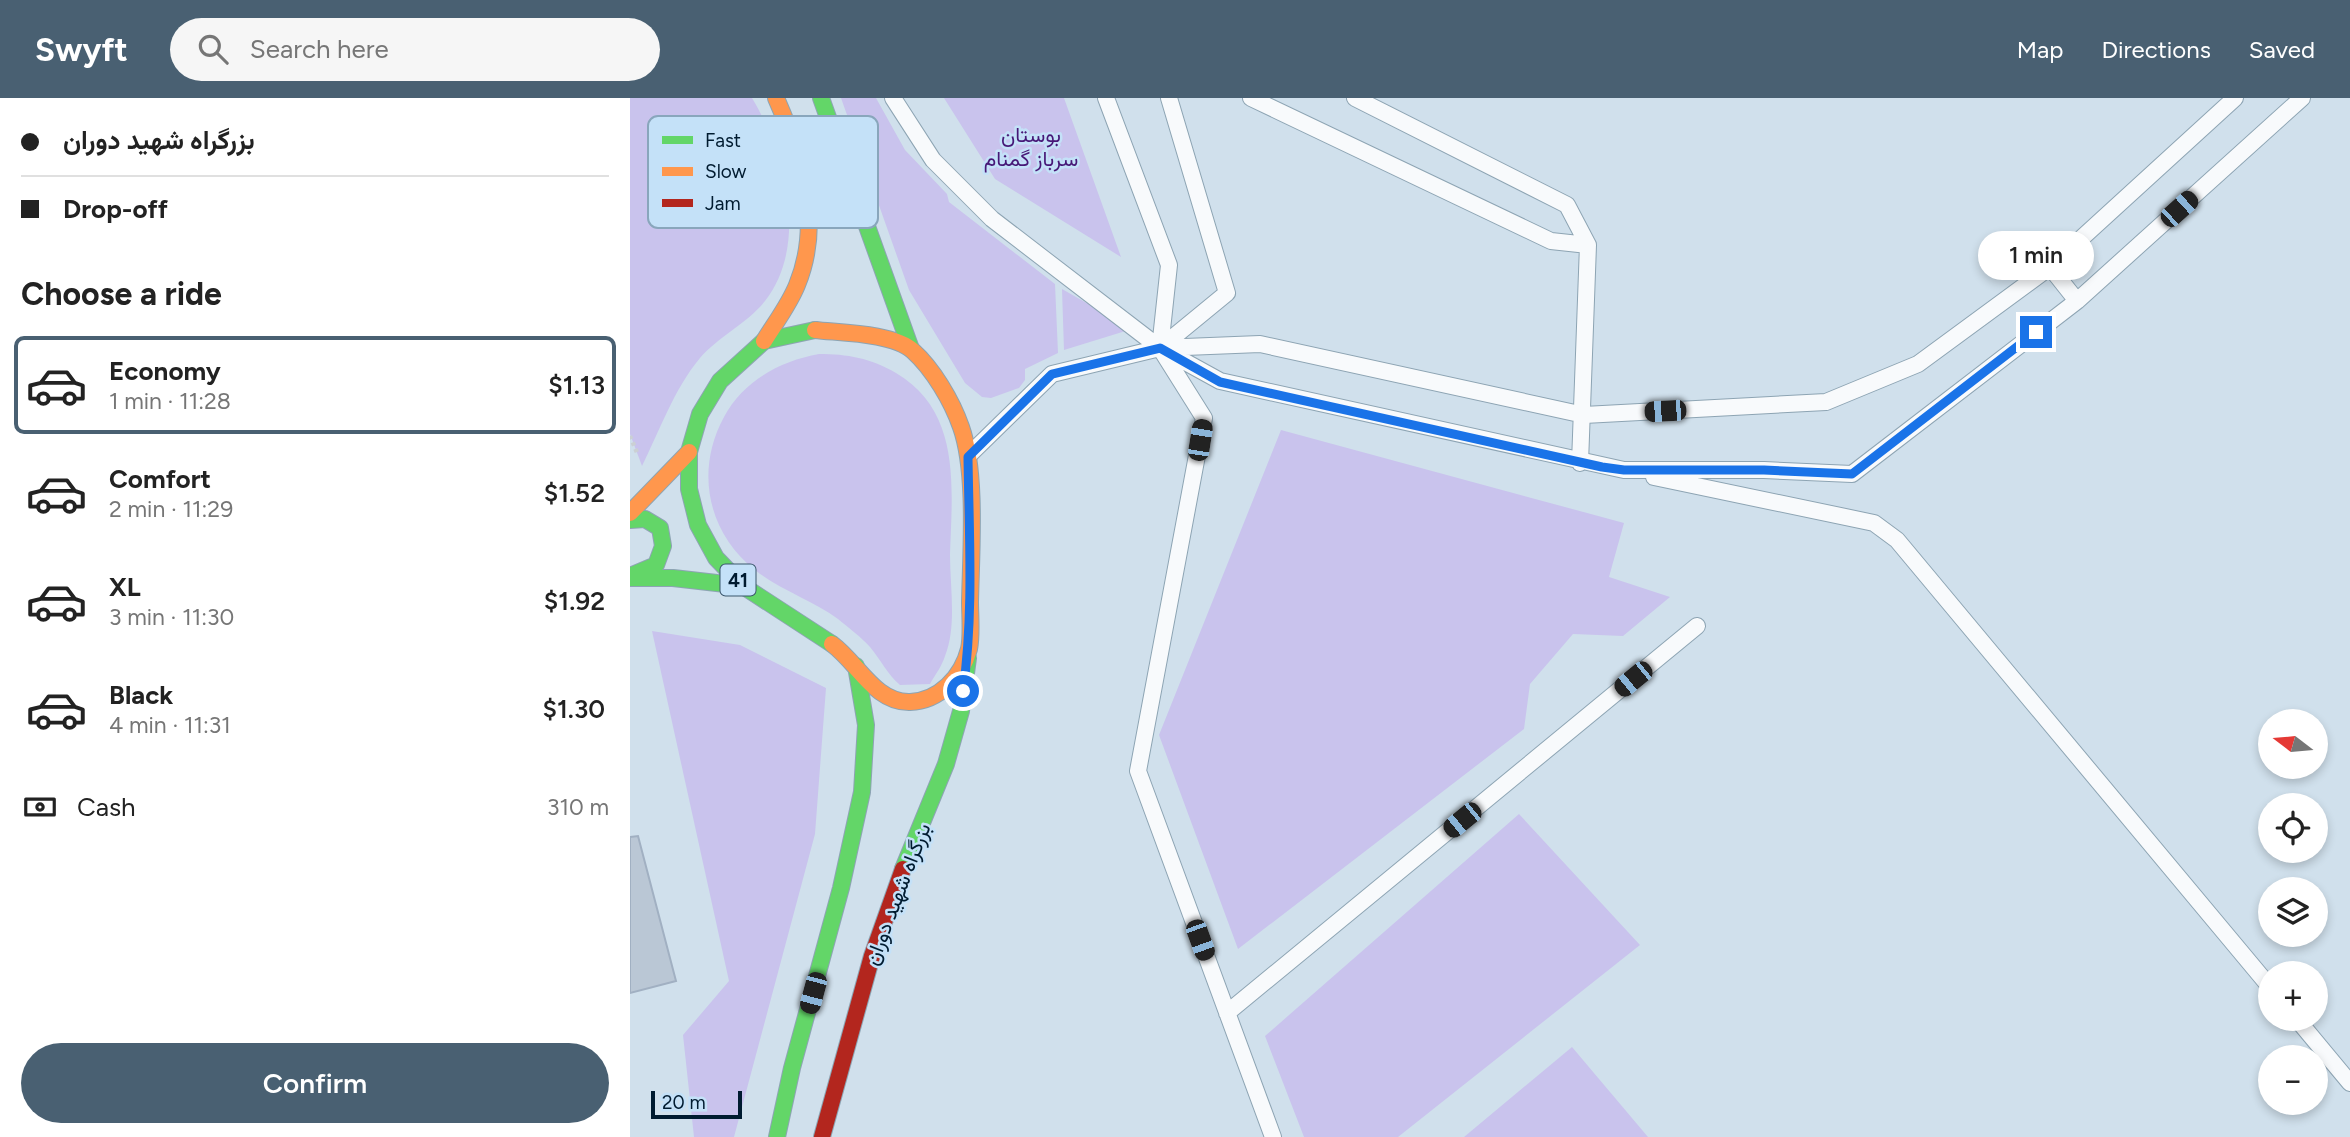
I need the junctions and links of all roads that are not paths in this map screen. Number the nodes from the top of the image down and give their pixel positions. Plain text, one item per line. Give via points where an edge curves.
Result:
1 (776, 98) edge
2 (821, 98) edge
3 (893, 98) edge
4 (1106, 98) edge
5 (1168, 98) edge
6 (1251, 98) edge
7 (1355, 98) edge
8 (2235, 98) edge
9 (2302, 98) edge
10 (783, 116) edge
11 (827, 116) edge
12 (810, 228) edge
13 (868, 228) edge
14 (1588, 245) junction
15 (2050, 267) junction
16 (2077, 301) junction
17 (764, 341) junction
18 (911, 348) junction
19 (1160, 348) junction
20 (1584, 415) junction
21 (689, 452) junction
22 (968, 457) junction
23 (1580, 463) junction
24 (1624, 470) junction
25 (630, 513) edge
26 (630, 520) edge
27 (630, 577) edge
28 (743, 586) junction
29 (1697, 626) dead end
30 (969, 650) junction
31 (856, 666) junction
32 (2258, 973) edge
33 (1227, 1013) junction
34 (2307, 1031) edge
35 (2350, 1083) edge
36 (777, 1137) edge
37 (822, 1137) edge
38 (1273, 1137) edge

1 - 10 main road, 41
2 - 11 main road, 41
3 - 19 lane via 933,159 968,197
4 - 19 lane via 1169,265
5 - 19 lane via 1227,293
6 - 14 lane via 1550,241
7 - 14 lane via 1567,205
8 - 15 lane
9 - 16 lane
12 - 17 main road, 41 via 797,284
13 - 18 main road, 41
14 - 20 lane
15 - 16 lane
15 - 20 lane via 1918,364 1826,402
16 - 24 lane via 1852,474
17 - 18 main road via 815,330 865,334
17 - 21 main road, 41 via 720,381 700,414
18 - 22 main road, 41 via 951,404
19 - 20 lane via 1260,344
19 - 22 lane via 1052,374
19 - 23 lane via 1220,382
19 - 33 lane via 1204,418 1138,771
20 - 23 lane
21 - 25 main road
21 - 28 main road, 41 via 689,488 698,525 716,558
22 - 30 main road, 41
23 - 24 lane
24 - 32 lane via 1874,523 1897,540
26 - 27 main road via 645,519 660,528 663,546 656,565
27 - 28 main road
28 - 31 main road, 41 via 835,646
29 - 33 lane
30 - 31 main road, 41 via 949,687 930,699 909,702 886,698
30 - 37 main road, بزرگراه شهید دوران / 41 via 961,711 946,764 872,956
31 - 36 main road via 866,725 862,792
33 - 38 lane
34 - 35 lane

